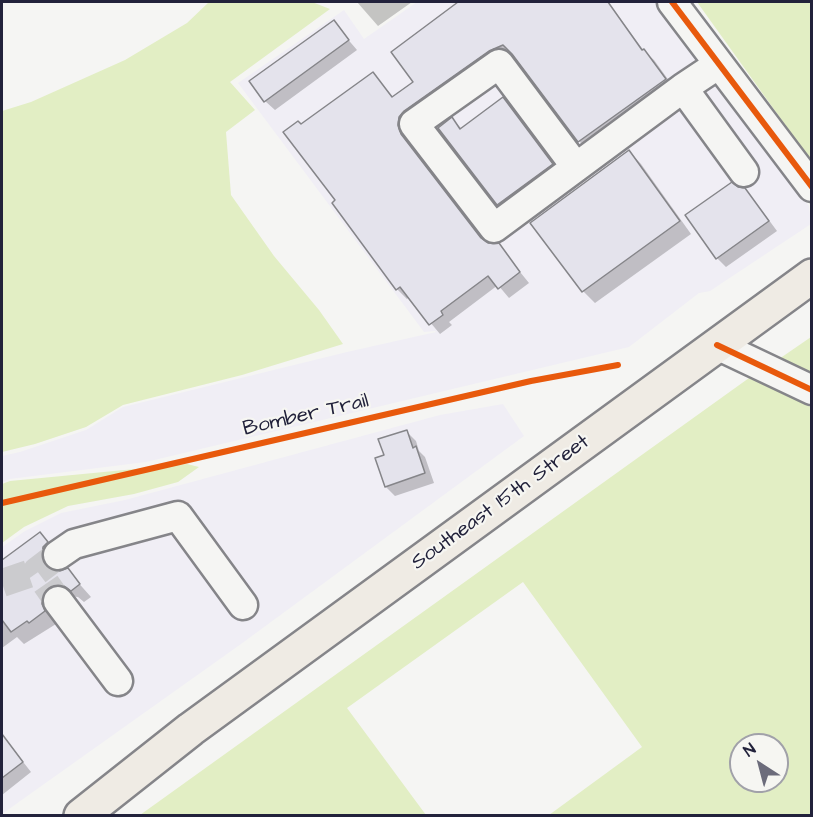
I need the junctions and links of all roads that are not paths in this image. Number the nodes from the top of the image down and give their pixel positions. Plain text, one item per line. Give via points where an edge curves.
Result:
1 (672, 2) edge
2 (719, 64) junction
3 (683, 88) junction
4 (576, 167) junction
5 (744, 172) dead end
6 (812, 187) edge
7 (812, 276) edge
8 (717, 345) junction
9 (812, 390) edge
10 (58, 555) tunnel mouth
11 (58, 601) tunnel mouth
12 (243, 605) dead end
13 (118, 681) dead end
14 (190, 729) junction
15 (54, 816) edge
16 (81, 816) edge

1 - 2 street
2 - 3 street
2 - 6 street
3 - 4 street
3 - 5 street
4 - 4 street via 494,228 414,124 499,64
7 - 8 main road, Southeast 15th Street
8 - 9 street
8 - 14 main road, Southeast 15th Street
10 - 12 street via 74,544 178,516
11 - 13 street
14 - 15 main road, Southeast 15th Street
14 - 16 main road, Southeast 15th Street

